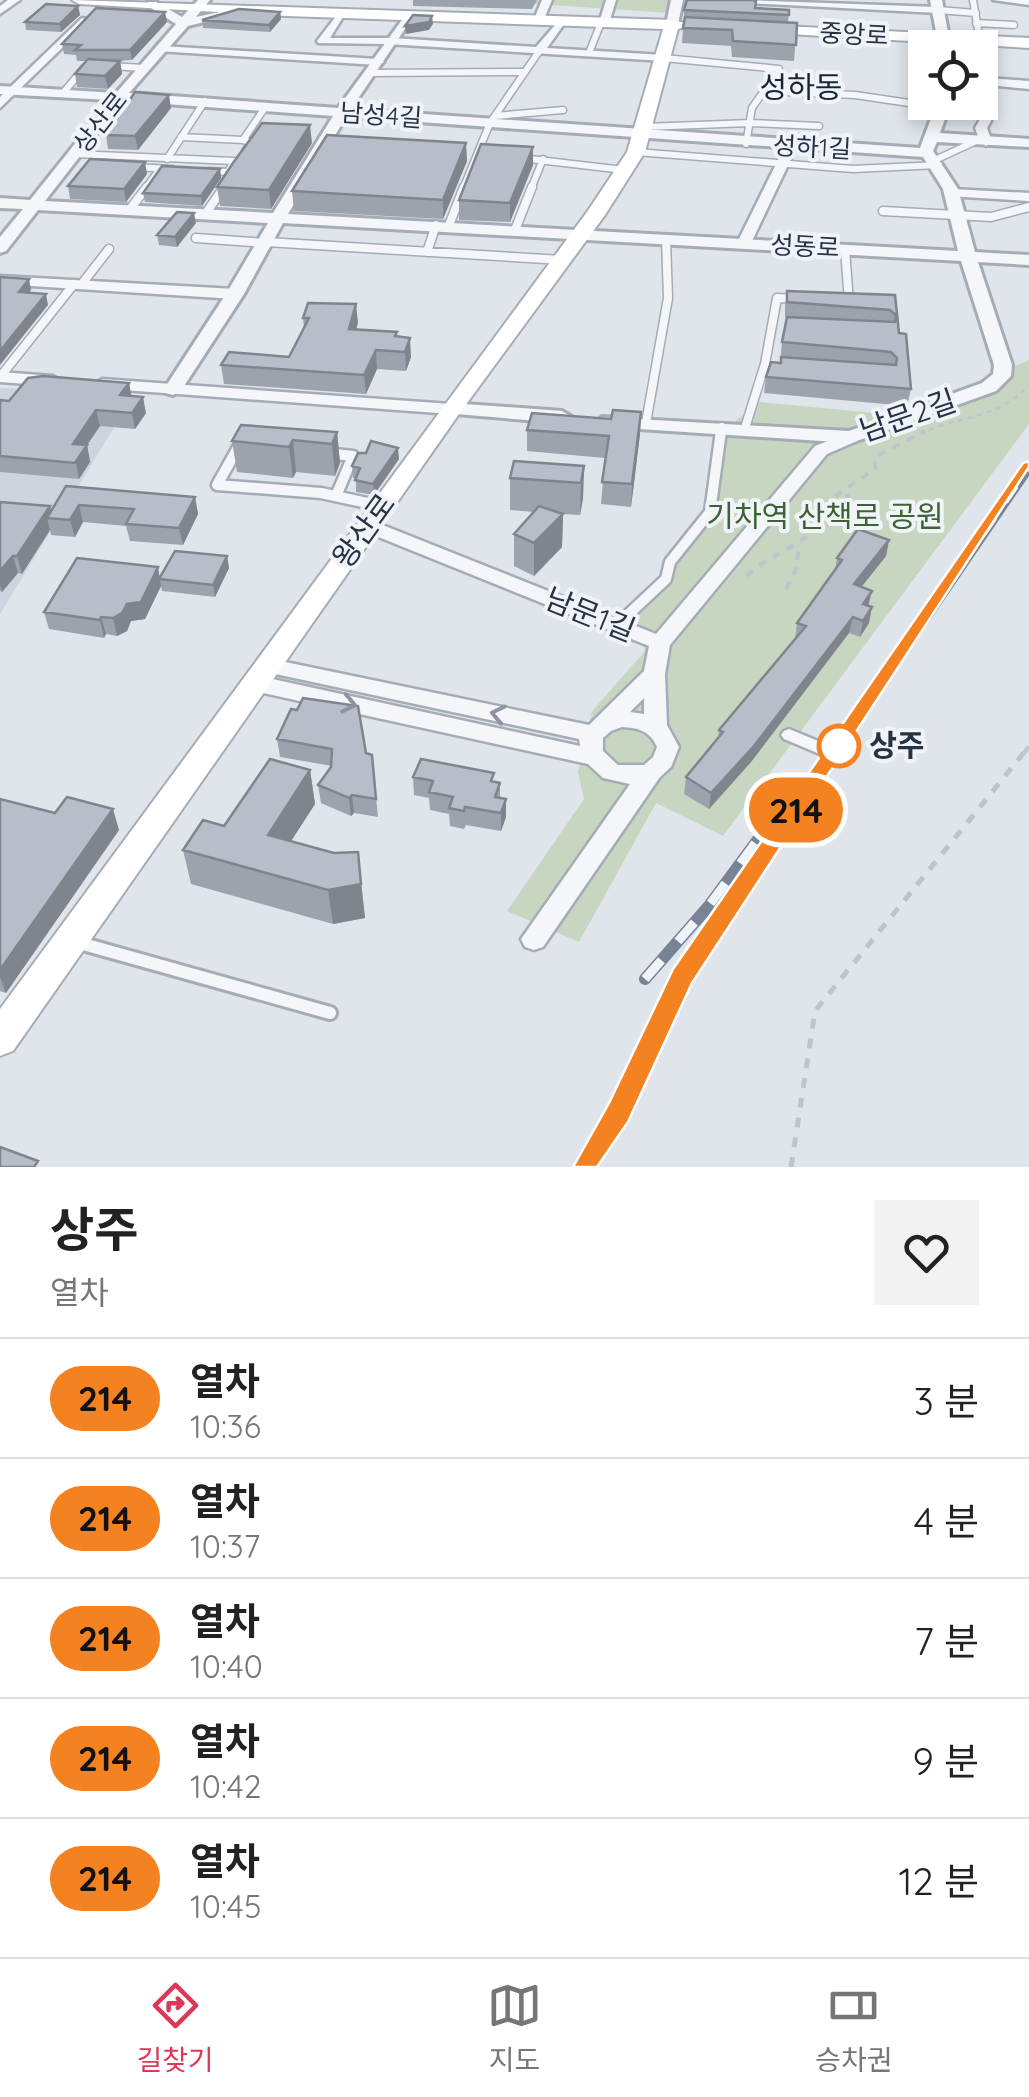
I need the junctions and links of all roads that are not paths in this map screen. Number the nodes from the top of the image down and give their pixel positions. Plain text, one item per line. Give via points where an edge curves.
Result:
1 (15, 0) edge
2 (79, 0) edge
3 (172, 0) edge
4 (229, 0) edge
5 (547, 0) edge
6 (611, 0) edge
7 (746, 0) edge
8 (973, 0) edge
9 (998, 0) edge
10 (115, 1) edge
11 (814, 2) edge
12 (1029, 2) edge
13 (201, 3) edge
14 (152, 4) junction
15 (937, 5) edge
16 (246, 10) junction
17 (0, 12) edge
18 (674, 12) edge
19 (976, 13) junction
20 (340, 14) junction
21 (562, 20) junction
22 (603, 20) junction
23 (184, 22) junction
24 (532, 22) junction
25 (976, 23) junction
26 (400, 25) edge
27 (1014, 25) dead end
28 (712, 26) edge
29 (751, 28) edge
30 (942, 30) edge
31 (978, 30) edge
32 (908, 40) edge
33 (998, 41) edge
34 (1029, 43) edge
35 (544, 45) junction
36 (160, 49) junction
37 (588, 54) junction
38 (664, 58) junction
39 (86, 65) edge
40 (106, 66) edge
41 (374, 67) junction
42 (144, 68) junction
43 (525, 72) junction
44 (998, 82) edge
45 (1029, 85) edge
46 (7, 91) edge
47 (764, 91) junction
48 (63, 93) junction
49 (120, 96) junction
50 (908, 101) edge
51 (205, 102) junction
52 (0, 104) edge
53 (266, 106) junction
54 (563, 110) dead end
55 (342, 112) junction
56 (492, 120) junction
57 (940, 120) edge
58 (985, 120) edge
59 (750, 123) junction
60 (818, 126) dead end
61 (181, 137) junction
62 (244, 140) junction
63 (980, 142) junction
64 (1029, 143) edge
65 (746, 144) junction
66 (321, 146) junction
67 (636, 146) junction
68 (791, 146) junction
69 (340, 148) edge
70 (933, 154) junction
71 (461, 155) edge
72 (475, 156) junction
73 (492, 156) edge
74 (509, 157) edge
75 (167, 158) junction
76 (72, 159) junction
77 (543, 159) junction
78 (234, 162) junction
79 (779, 164) junction
80 (160, 169) junction
81 (177, 170) edge
82 (194, 170) edge
83 (228, 172) junction
84 (952, 193) junction
85 (1029, 197) edge
86 (0, 203) edge
87 (36, 204) junction
88 (1029, 207) edge
89 (130, 209) junction
90 (883, 211) dead end
91 (206, 212) junction
92 (280, 216) junction
93 (957, 216) junction
94 (442, 225) junction
95 (516, 230) junction
96 (582, 233) junction
97 (196, 238) dead end
98 (666, 239) junction
99 (265, 242) junction
100 (744, 242) junction
101 (0, 248) edge
102 (110, 249) dead end
103 (845, 249) junction
104 (427, 252) junction
105 (967, 256) junction
106 (562, 260) junction
107 (1029, 260) edge
108 (0, 280) edge
109 (77, 284) junction
110 (235, 294) junction
111 (813, 300) edge
112 (831, 302) edge
113 (774, 324) junction
114 (793, 326) edge
115 (765, 364) junction
116 (782, 366) edge
117 (0, 377) edge
118 (173, 389) junction
119 (451, 409) junction
120 (646, 423) junction
121 (722, 427) junction
122 (745, 428) junction
123 (852, 437) joint
124 (815, 442) junction
125 (258, 446) edge
126 (315, 452) edge
127 (336, 496) junction
128 (375, 516) junction
129 (616, 626) junction
130 (660, 643) junction
131 (260, 674) junction
132 (654, 674) junction
133 (656, 725) junction
134 (789, 735) dead end
135 (596, 739) junction
136 (834, 754) dead end
137 (618, 774) junction
138 (650, 774) junction
139 (626, 808) junction
140 (534, 940) dead end
141 (70, 941) junction
142 (330, 1012) dead end
143 (0, 1039) edge

1 - 17 street
2 - 10 main road
3 - 14 street
4 - 16 street
5 - 24 street
6 - 22 street
7 - 11 street
8 - 19 lane
9 - 12 street
10 - 14 main road
10 - 46 street
11 - 15 street
13 - 14 main road
13 - 16 main road
13 - 23 street, 상산로
14 - 23 street
15 - 19 lane
15 - 30 street
16 - 20 main road
16 - 23 street
18 - 22 main road
18 - 28 main road
18 - 38 main road, 왕산로
19 - 25 lane
20 - 26 main road
20 - 26 street via 322,42
21 - 22 main road
21 - 24 main road
21 - 35 street
22 - 37 lane
23 - 36 street, 상산로
24 - 26 main road
25 - 27 lane
25 - 31 lane
26 - 35 street
26 - 41 street
29 - 32 main road, 중앙로
33 - 34 main road, 중앙로
35 - 37 street
35 - 43 lane
36 - 41 street
36 - 42 street, 상산로
37 - 38 street
38 - 47 lane via 779,69
38 - 67 main road, 왕산로
39 - 48 lane
40 - 42 lane
41 - 43 lane
41 - 55 street
42 - 49 street, 상산로
43 - 56 lane
44 - 45 street
46 - 48 street, 남성4길
46 - 52 street
47 - 50 lane
47 - 59 lane
48 - 49 street, 남성4길
49 - 51 street, 남성4길
49 - 76 street, 상산로
51 - 53 street, 남성4길
51 - 61 lane
53 - 55 street, 남성4길
53 - 62 lane
54 - 56 lane
55 - 56 street, 남성4길
55 - 66 street
56 - 67 street, 남성4길
56 - 72 lane
57 - 70 street
58 - 63 street
59 - 60 lane
59 - 65 lane
59 - 67 lane
61 - 62 lane
61 - 75 lane
62 - 78 lane via 250,142
63 - 64 street, 성하1길
63 - 70 street, 성하1길
63 - 70 lane
65 - 67 street, 성하1길
65 - 68 street, 성하1길
66 - 69 lane
66 - 92 street
67 - 77 lane
67 - 79 lane
67 - 96 main road, 왕산로
68 - 70 street, 성하1길
68 - 79 street
70 - 79 lane via 853,169
70 - 84 street, 남문2길
71 - 72 lane
72 - 73 lane
72 - 94 lane
74 - 77 lane
75 - 76 lane
75 - 78 lane
76 - 80 lane
76 - 87 street, 상산로
77 - 95 lane
78 - 83 lane
79 - 100 street
80 - 81 lane
80 - 89 lane
82 - 83 lane
83 - 91 lane
84 - 85 street
84 - 93 street, 남문2길
86 - 87 street, 성동로
87 - 89 street, 성동로
87 - 101 street, 상산로
88 - 93 lane via 991,217
89 - 91 street, 성동로
90 - 93 lane
91 - 92 street, 성동로
92 - 94 street, 성동로
92 - 99 street
93 - 105 street, 남문2길
94 - 95 street, 성동로
94 - 104 lane
95 - 96 street, 성동로
96 - 98 street, 성동로
96 - 106 main road, 왕산로
97 - 99 lane
98 - 100 street, 성동로
98 - 120 lane via 668,298
99 - 104 lane
99 - 110 street
100 - 103 street, 성동로
102 - 109 lane
103 - 105 street, 성동로
103 - 112 lane via 849,303
104 - 106 lane
105 - 107 street, 성동로
105 - 123 street, 남문2길 via 1002,376 989,387
106 - 119 main road, 왕산로
108 - 109 street
109 - 110 street
109 - 117 lane
110 - 118 street
111 - 113 lane via 777,298
113 - 114 lane
113 - 115 lane
115 - 116 lane
115 - 122 lane
117 - 118 street
118 - 119 street
119 - 120 street
119 - 128 main road, 왕산로
120 - 121 street
121 - 122 street
121 - 129 lane via 710,512 670,562 666,580
122 - 124 street
123 - 124 street, 남문1길
124 - 130 street, 남문1길
125 - 127 lane via 238,444 217,484
126 - 127 lane via 353,456
127 - 128 lane
128 - 129 street, 남문1길
128 - 131 main road, 왕산로
129 - 130 street, 남문1길
130 - 132 street
131 - 135 street
131 - 141 main road, 왕산로
132 - 133 street
132 - 135 street
133 - 135 street via 622,718
133 - 138 street via 667,760
134 - 136 street
135 - 137 street
137 - 138 street
137 - 139 street
138 - 139 street
139 - 140 street
141 - 142 lane
141 - 143 main road, 왕산로

